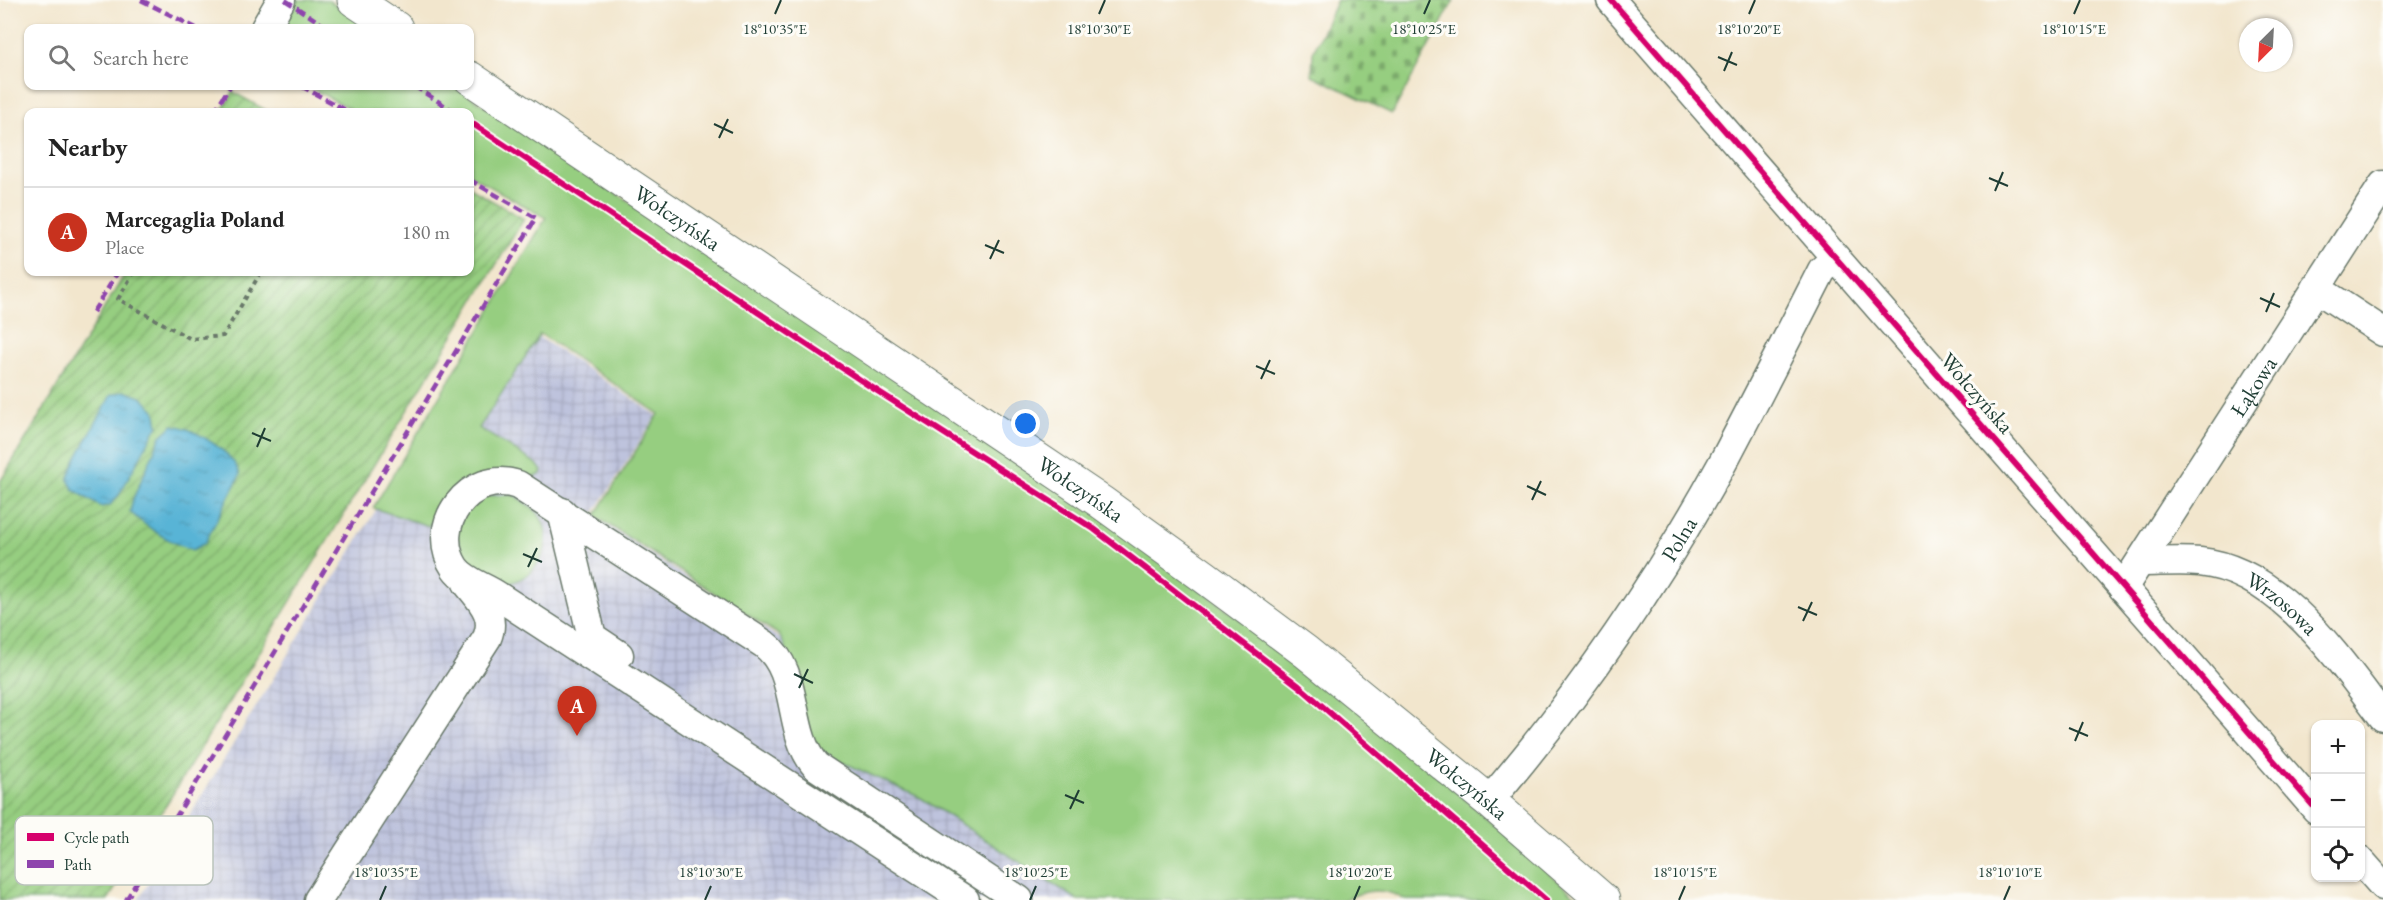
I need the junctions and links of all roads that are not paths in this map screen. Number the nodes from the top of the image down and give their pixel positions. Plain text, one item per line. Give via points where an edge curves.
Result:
1 (281, 0) edge
2 (354, 0) edge
3 (1611, 0) edge
4 (267, 24) edge
5 (390, 24) edge
6 (474, 81) edge
7 (2383, 185) edge
8 (1836, 258) junction
9 (2316, 288) junction
10 (2383, 332) edge
11 (562, 512) junction
12 (2141, 562) junction
13 (462, 576) junction
14 (2123, 588) junction
15 (2383, 717) edge
16 (1489, 801) junction
17 (2311, 803) edge
18 (2365, 865) edge
19 (2383, 886) edge
20 (318, 900) edge
21 (965, 900) edge
22 (992, 900) edge
23 (1019, 900) edge
24 (1603, 900) edge

1 - 4 street
2 - 5 main road
3 - 8 street, Wołczyńska
6 - 16 main road, Wołczyńska via 1101,502 1306,652
7 - 9 street, Łąkowa
8 - 14 street, Wołczyńska
8 - 16 street, Polna via 1822,270 1721,465 1668,555 1550,730
9 - 10 street
9 - 12 street, Łąkowa
11 - 13 street via 509,482 485,484 473,490 456,505 447,525 448,553
11 - 22 street via 592,637
11 - 23 street via 768,647 781,663 803,747 816,766
12 - 14 street, Łąkowa
12 - 15 street, Wrzosowa via 2200,562 2232,569 2278,597 2305,618
13 - 20 street via 487,609 492,627
13 - 21 street
14 - 17 street, Wołczyńska
16 - 24 main road, Wołczyńska
18 - 19 street

